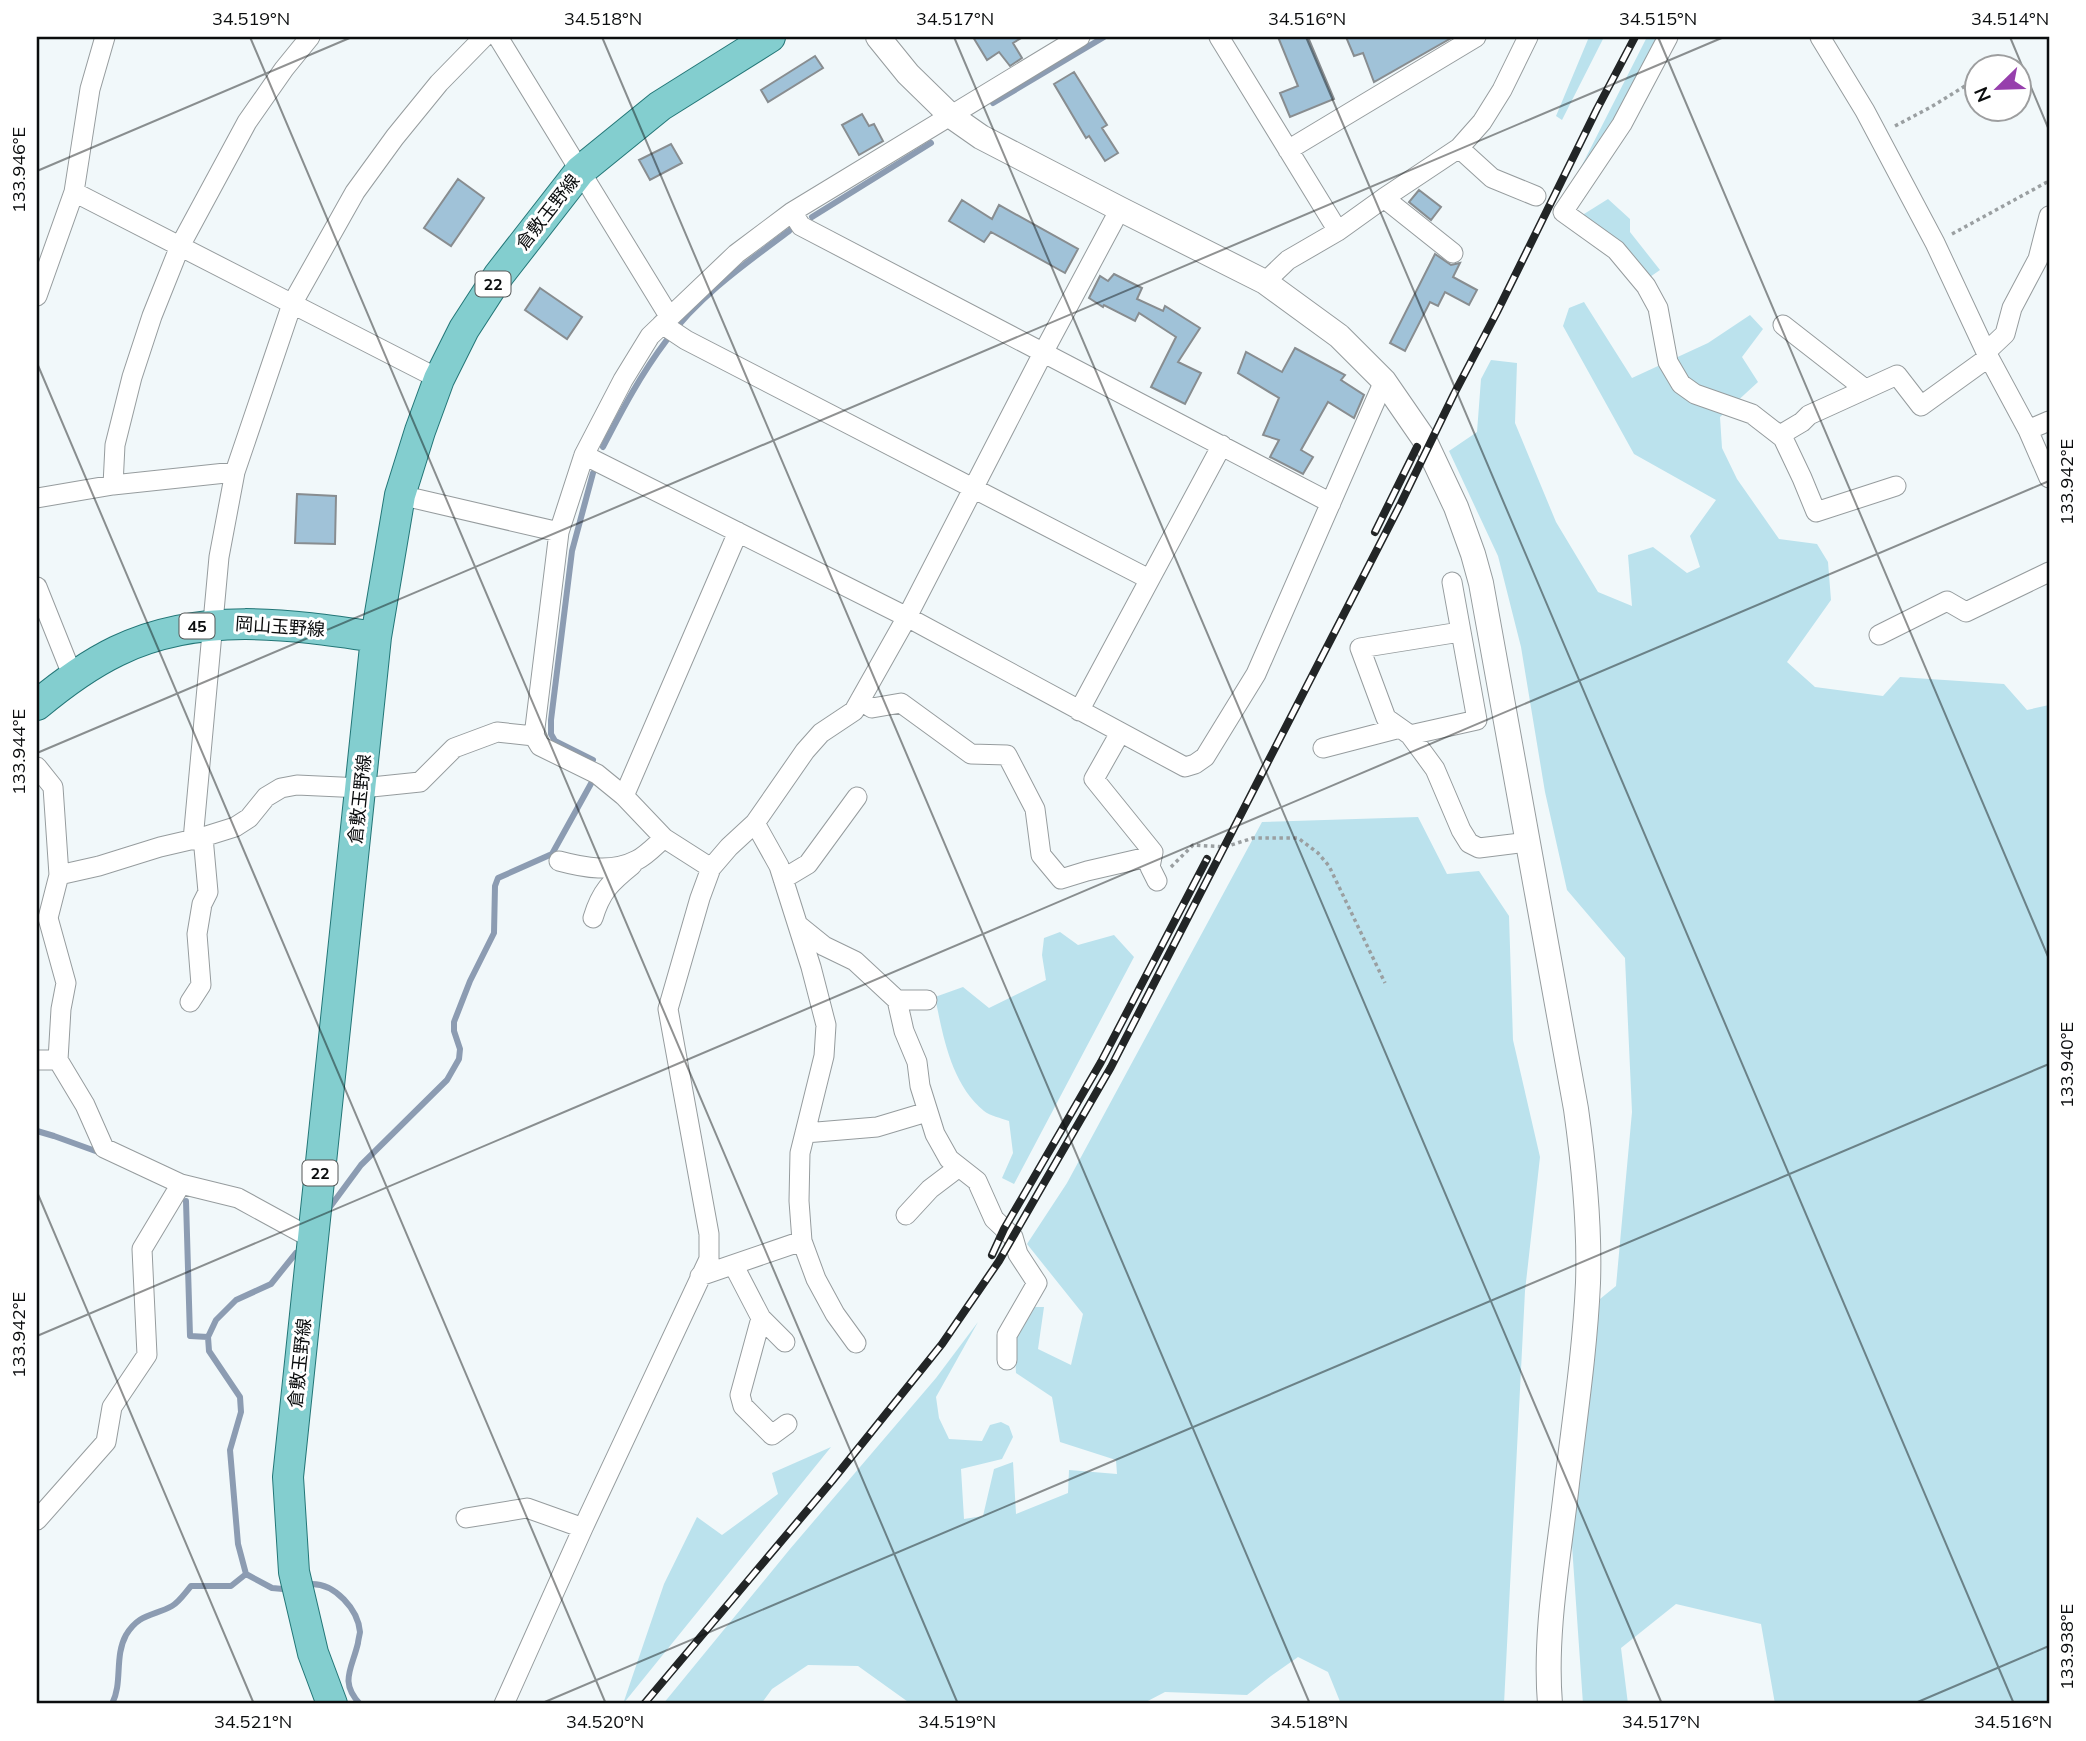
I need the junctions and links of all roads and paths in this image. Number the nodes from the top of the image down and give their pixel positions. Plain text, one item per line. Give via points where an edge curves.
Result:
1 (105, 37) edge
2 (310, 37) edge
3 (484, 37) edge
4 (498, 37) edge
5 (771, 37) edge
6 (878, 37) edge
7 (1080, 37) edge
8 (1219, 37) edge
9 (1476, 37) edge
10 (1528, 37) edge
11 (1668, 37) edge
12 (1820, 37) edge
13 (1964, 87) edge
14 (951, 116) junction
15 (1877, 135) junction
16 (1459, 148) junction
17 (1288, 150) junction
18 (580, 171) junction
19 (2049, 181) edge
20 (74, 192) junction
21 (1536, 196) dead end
22 (1384, 198) junction
23 (1120, 209) junction
24 (792, 212) junction
25 (2049, 216) edge
26 (1338, 231) junction
27 (1935, 243) junction
28 (180, 246) junction
29 (1453, 253) dead end
30 (1265, 282) junction
31 (37, 296) edge
32 (292, 304) junction
33 (666, 320) junction
34 (1783, 325) dead end
35 (1043, 353) junction
36 (1987, 354) junction
37 (439, 380) junction
38 (1384, 381) junction
39 (1865, 389) junction
40 (2049, 421) edge
41 (2028, 430) junction
42 (1780, 435) junction
43 (1222, 444) junction
44 (584, 455) junction
45 (235, 472) junction
46 (2049, 478) edge
47 (113, 485) junction
48 (1896, 486) dead end
49 (973, 489) junction
50 (400, 495) junction
51 (37, 498) edge
52 (1331, 503) junction
53 (559, 532) junction
54 (738, 532) junction
55 (2049, 572) edge
56 (1149, 579) junction
57 (1452, 582) dead end
58 (37, 587) edge
59 (907, 617) junction
60 (212, 624) junction
61 (1460, 632) junction
62 (1879, 635) dead end
63 (376, 637) junction
64 (73, 677) junction
65 (860, 700) junction
66 (37, 705) edge
67 (1079, 711) junction
68 (1405, 731) junction
69 (1120, 733) junction
70 (534, 736) junction
71 (1323, 748) dead end
72 (37, 767) edge
73 (362, 788) junction
74 (624, 796) junction
75 (856, 797) dead end
76 (755, 823) junction
77 (198, 838) junction
78 (664, 838) junction
79 (1528, 842) junction
80 (1152, 856) junction
81 (638, 859) junction
82 (559, 861) dead end
83 (711, 868) junction
84 (59, 875) junction
85 (783, 879) junction
86 (1157, 881) joint
87 (42, 918) edge
88 (593, 918) dead end
89 (798, 924) junction
90 (1385, 983) dead end
91 (897, 1000) junction
92 (927, 1000) dead end
93 (190, 1002) dead end
94 (37, 1060) edge
95 (58, 1060) junction
96 (927, 1112) junction
97 (805, 1133) junction
98 (959, 1167) junction
99 (181, 1184) junction
100 (906, 1215) dead end
101 (313, 1239) junction
102 (802, 1241) junction
103 (734, 1266) junction
104 (700, 1276) junction
105 (761, 1318) junction
106 (785, 1342) dead end
107 (856, 1342) dead end
108 (1007, 1360) dead end
109 (787, 1423) dead end
110 (466, 1518) dead end
111 (37, 1520) edge
112 (583, 1528) junction
113 (332, 1704) edge
114 (504, 1704) edge
115 (1550, 1704) edge

1 - 20 street via 90,89
2 - 28 street via 247,122
3 - 32 street via 439,83 355,192
4 - 18 street
5 - 18 main road, 倉敷玉野線 / 22 via 660,106
6 - 14 street
7 - 14 street
8 - 17 street
9 - 17 street
10 - 16 street via 1502,90
11 - 42 street via 1622,124 1563,212 1616,250 1646,286 1658,308 1668,362 1681,384 1695,394 1752,414
12 - 15 street
13 - 15 path
14 - 23 street via 981,137
14 - 24 street
15 - 27 street
16 - 21 street via 1492,178
16 - 22 street
17 - 26 street
18 - 33 street
18 - 37 main road, 倉敷玉野線 / 22 via 499,275 464,329
19 - 27 path
20 - 28 street
20 - 31 street
22 - 26 street
22 - 29 street
23 - 30 street
23 - 35 street
24 - 33 street via 736,254
24 - 35 street via 801,226
25 - 36 street via 2038,259 2012,308 2005,334
26 - 30 street via 1288,260
27 - 36 street
28 - 32 street
28 - 47 street via 132,377 115,445
30 - 38 street via 1339,336
32 - 37 street
32 - 45 street
33 - 44 street via 650,336 623,380
33 - 49 street via 686,340
34 - 39 street
35 - 43 street
35 - 49 street
36 - 39 street via 1921,407 1897,375
36 - 41 street
37 - 50 main road, 倉敷玉野線 / 22
38 - 52 street
38 - 79 street via 1424,439 1473,554
39 - 42 street via 1809,415
40 - 41 street
41 - 46 street
42 - 48 street via 1816,512
43 - 52 street
43 - 56 street
44 - 53 street
44 - 54 street
45 - 47 street
45 - 60 street
47 - 51 street
49 - 56 street
49 - 59 street
50 - 53 street
50 - 63 main road, 倉敷玉野線 / 22
52 - 69 street via 1256,674 1205,757 1185,767
53 - 70 street
54 - 59 street
54 - 74 street
55 - 62 street via 1966,612 1947,601
56 - 67 street
57 - 61 street
58 - 64 street
59 - 65 street
59 - 67 street
60 - 63 main road, 岡山玉野線 / 45 via 256,622
60 - 64 main road, 岡山玉野線 / 45 via 161,634 117,651
60 - 77 street
61 - 68 street via 1477,720
61 - 68 street via 1360,648 1386,718
63 - 73 main road, 倉敷玉野線 / 22
64 - 66 main road, 岡山玉野線 / 45
65 - 76 street via 854,711 821,733 805,751
65 - 80 street via 872,708 901,703 971,754 1007,755 1035,809 1041,855 1061,879
67 - 69 street
68 - 71 street
68 - 79 street via 1435,769 1469,843 1479,848
69 - 80 street via 1094,779
70 - 73 street via 496,732 454,748 420,782
70 - 74 street via 540,746 597,774
72 - 84 street via 53,787
73 - 77 street via 281,788 235,827
73 - 101 main road, 倉敷玉野線 / 22
74 - 78 street
75 - 85 street via 808,864
76 - 83 street
76 - 85 street
77 - 84 street
77 - 93 street via 208,892 197,934 201,985
78 - 81 street
78 - 83 street
79 - 115 street via 1576,1109 1588,1227 1585,1340 1549,1633
80 - 86 street via 1150,867
81 - 82 street via 615,867 588,868
81 - 88 street via 609,884
83 - 104 street via 668,1009 709,1234 709,1259
84 - 87 street
85 - 89 street
86 - 90 path via 1194,845 1225,847 1253,838 1298,838 1329,866
87 - 95 street via 66,983
89 - 91 street via 824,946 855,961
89 - 97 street via 826,1025 824,1056
91 - 92 street
91 - 96 street
94 - 95 street
95 - 99 street via 104,1147
96 - 97 street via 877,1127
96 - 98 street via 935,1135
97 - 102 street via 800,1153
98 - 100 street
98 - 108 street via 977,1181 994,1219 1013,1237 1037,1283 1007,1335
99 - 101 street via 238,1198
99 - 111 street via 142,1248 147,1355 112,1408 106,1442
101 - 113 main road, 倉敷玉野線 / 22 via 288,1477 290,1530 294,1572 313,1653
102 - 103 street
102 - 107 street via 816,1279
103 - 104 street
103 - 105 street
104 - 112 street
105 - 106 street
105 - 109 street via 740,1395 743,1406 772,1435
110 - 112 street via 527,1508
112 - 114 street

